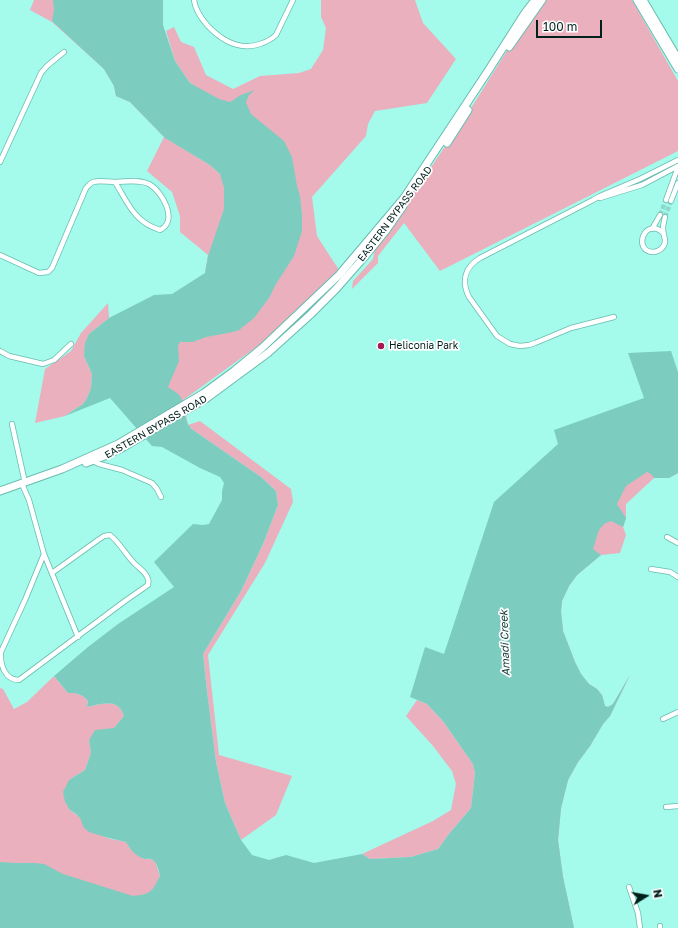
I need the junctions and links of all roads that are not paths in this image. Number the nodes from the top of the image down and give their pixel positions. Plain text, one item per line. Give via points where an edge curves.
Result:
1 (194, 0) edge
2 (293, 0) edge
3 (535, 0) edge
4 (542, 0) edge
5 (637, 0) edge
6 (643, 0) edge
7 (64, 52) dead end
8 (678, 59) edge
9 (678, 69) edge
10 (678, 160) edge
11 (0, 162) edge
12 (678, 167) edge
13 (116, 182) junction
14 (678, 183) edge
15 (593, 200) junction
16 (652, 229) junction
17 (663, 233) junction
18 (0, 255) edge
19 (614, 317) dead end
20 (71, 344) dead end
21 (0, 351) edge
22 (206, 395) junction
23 (12, 424) dead end
24 (119, 446) junction
25 (93, 461) junction
26 (62, 469) junction
27 (23, 483) junction
28 (0, 490) edge
29 (161, 497) dead end
30 (667, 537) dead end
31 (678, 543) edge
32 (44, 554) junction
33 (651, 569) dead end
34 (52, 573) junction
35 (678, 577) edge
36 (78, 637) junction
37 (678, 712) edge
38 (663, 719) dead end
39 (678, 806) edge
40 (666, 807) dead end
41 (629, 887) dead end
42 (640, 928) edge

1 - 2 street via 198,13 212,30 222,39 239,46 256,45 272,39
3 - 22 main road, EASTERN BYPASS ROAD via 404,198 386,220 330,284 262,348
4 - 22 main road, EASTERN BYPASS ROAD via 431,166 366,255 336,289 268,352
5 - 9 main road
6 - 8 main road
7 - 11 street via 41,73
10 - 15 street
12 - 14 street via 668,200
12 - 15 street via 642,185
13 - 13 street via 140,182 155,189 167,206 168,219 164,228 160,230 146,224 134,213
13 - 18 street via 92,182 86,188 48,272 39,273
15 - 19 street via 474,262 467,272 465,286 469,297 497,336 514,345 529,346 571,328
16 - 17 street
16 - 17 street via 663,216
16 - 17 street via 645,232 642,239 644,247 650,252 657,252 663,248
20 - 21 street via 54,360 43,364 9,356
22 - 24 main road, EASTERN BYPASS ROAD
23 - 27 street
24 - 25 main road, EASTERN BYPASS ROAD
24 - 26 main road, EASTERN BYPASS ROAD
25 - 26 main road, EASTERN BYPASS ROAD
25 - 29 street via 152,483
26 - 27 main road, EASTERN BYPASS ROAD
27 - 28 main road, EASTERN BYPASS ROAD
27 - 32 street
30 - 31 street
32 - 34 street
32 - 36 street via 0,652 3,668 8,676 19,680
33 - 35 street via 670,572
34 - 36 street
34 - 36 street via 110,534 148,579 148,585
37 - 38 street
39 - 40 street
41 - 42 street

